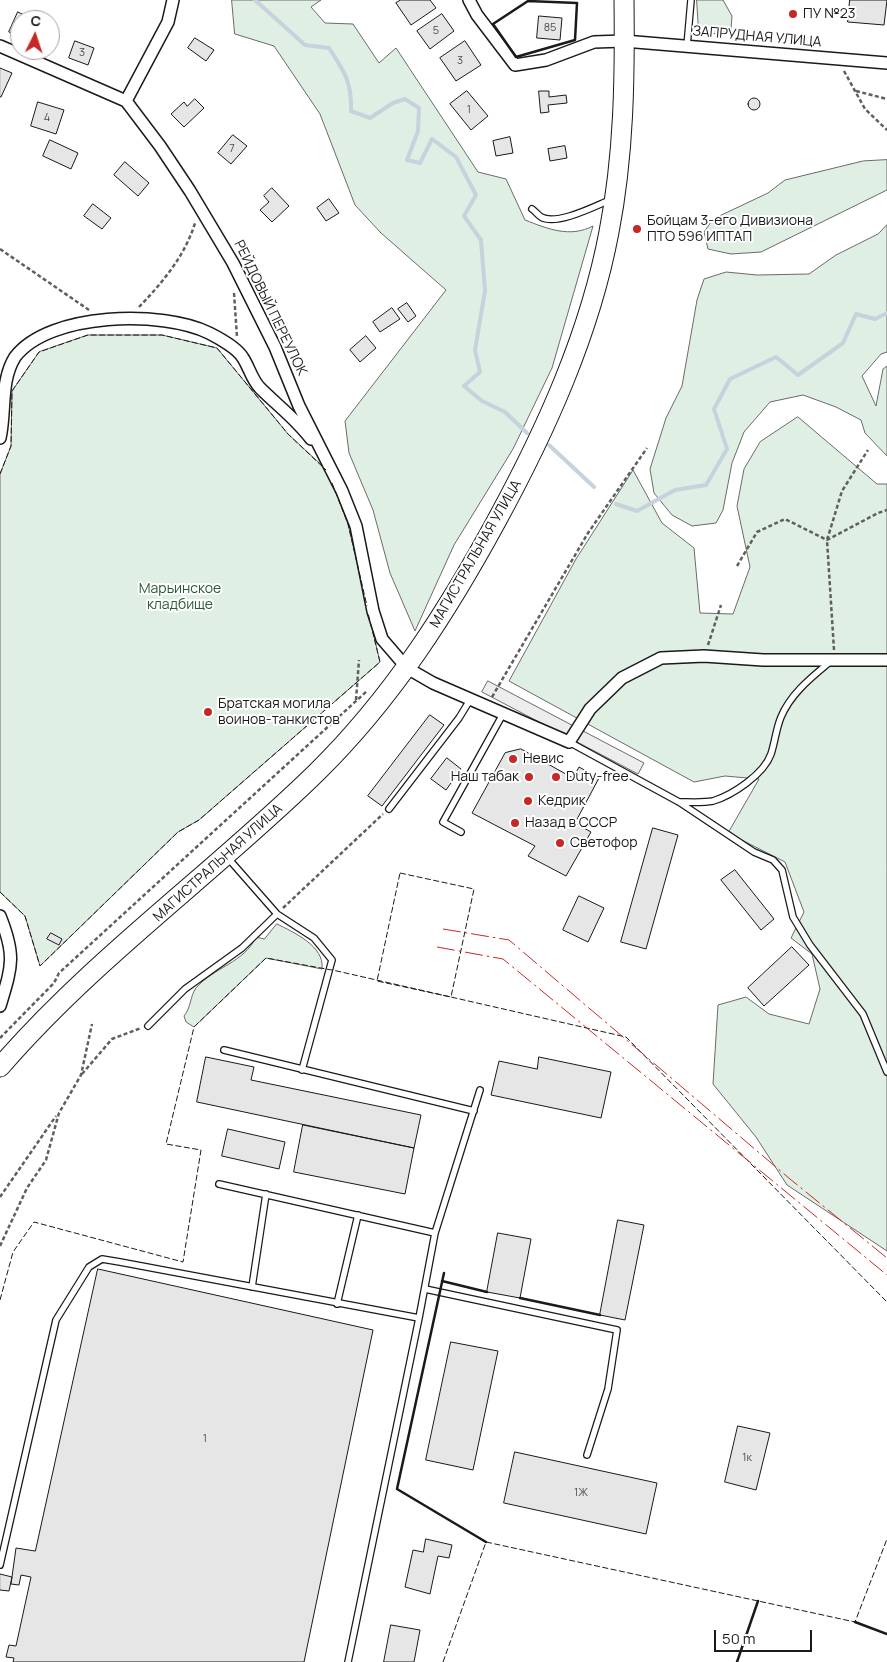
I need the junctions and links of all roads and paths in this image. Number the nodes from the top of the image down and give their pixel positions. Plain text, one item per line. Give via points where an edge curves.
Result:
1 (173, 0) edge
2 (469, 0) edge
3 (624, 0) edge
4 (691, 0) edge
5 (624, 41) junction
6 (0, 46) edge
7 (687, 46) junction
8 (837, 59) junction
9 (887, 63) edge
10 (856, 92) junction
11 (887, 99) edge
12 (126, 101) junction
13 (887, 130) edge
14 (615, 198) junction
15 (199, 207) junction
16 (532, 209) dead end
17 (0, 249) edge
18 (233, 287) dead end
19 (93, 313) dead end
20 (116, 319) junction
21 (242, 355) junction
22 (0, 438) edge
23 (647, 448) dead end
24 (868, 450) dead end
25 (325, 458) junction
26 (887, 510) edge
27 (827, 540) junction
28 (737, 566) dead end
29 (721, 605) dead end
30 (704, 656) junction
31 (835, 659) junction
32 (358, 660) dead end
33 (887, 660) edge
34 (407, 668) junction
35 (470, 700) junction
36 (486, 706) junction
37 (502, 714) junction
38 (569, 742) junction
39 (678, 802) junction
40 (389, 809) joint
41 (461, 832) dead end
42 (226, 856) junction
43 (277, 914) junction
44 (0, 916) edge
45 (0, 1006) edge
46 (92, 1024) dead end
47 (148, 1026) joint
48 (0, 1038) edge
49 (224, 1050) dead end
50 (0, 1067) edge
51 (302, 1070) junction
52 (887, 1072) edge
53 (81, 1075) junction
54 (480, 1090) dead end
55 (474, 1111) junction
56 (58, 1113) junction
57 (219, 1184) dead end
58 (266, 1194) junction
59 (0, 1197) edge
60 (358, 1215) junction
61 (435, 1233) junction
62 (0, 1246) edge
63 (252, 1287) junction
64 (425, 1289) junction
65 (337, 1304) junction
66 (419, 1318) junction
67 (587, 1455) dead end
68 (0, 1565) edge
69 (348, 1662) edge

1 - 12 street via 168,22
2 - 5 street, ЗАПРУДНАЯ УЛИЦА via 515,65 546,60 594,42
3 - 5 main road, МАГИСТРАЛЬНАЯ УЛИЦА
4 - 7 lane
5 - 7 street, ЗАПРУДНАЯ УЛИЦА
5 - 14 main road, МАГИСТРАЛЬНАЯ УЛИЦА via 623,134
6 - 12 street, РЕЙДОВЫЙ ПЕРЕУЛОК
7 - 8 street, ЗАПРУДНАЯ УЛИЦА
8 - 9 street, ЗАПРУДНАЯ УЛИЦА
8 - 10 path
10 - 11 path
10 - 13 path via 866,109
12 - 15 street, РЕЙДОВЫЙ ПЕРЕУЛОК
14 - 16 lane via 557,219 542,218
14 - 34 main road, МАГИСТРАЛЬНАЯ УЛИЦА via 609,234 587,314 542,433 462,585
15 - 20 path via 185,249 164,279 140,307
15 - 25 street, РЕЙДОВЫЙ ПЕРЕУЛОК via 233,263 276,347 299,406
17 - 19 path
18 - 21 path via 236,332
20 - 21 street via 165,321 198,329
20 - 22 street via 76,324 39,337 15,358 2,389 4,421
21 - 25 street via 258,386 305,431
23 - 36 path via 588,534
24 - 27 path via 842,492
25 - 34 street, РЕЙДОВЫЙ ПЕРЕУЛОК via 356,526 382,639
26 - 27 path
27 - 28 path via 785,519 756,532
27 - 31 path
29 - 30 path
30 - 31 street via 763,660
30 - 38 street via 661,658 622,678 590,709
31 - 33 street
31 - 39 lane via 804,683 791,700 781,717 771,756 760,772 742,786 712,801
32 - 48 path via 356,701 59,972 54,984
34 - 35 street, РЕЙДОВЫЙ ПЕРЕУЛОК
34 - 42 main road, МАГИСТРАЛЬНАЯ УЛИЦА via 338,750
35 - 36 street, РЕЙДОВЫЙ ПЕРЕУЛОК
35 - 40 lane
36 - 37 street, РЕЙДОВЫЙ ПЕРЕУЛОК
37 - 38 street, РЕЙДОВЫЙ ПЕРЕУЛОК
37 - 41 lane via 443,822
38 - 39 lane
39 - 52 lane via 754,852 773,860 782,870 792,917 863,1014
40 - 43 path
42 - 43 lane
42 - 50 main road, МАГИСТРАЛЬНАЯ УЛИЦА via 58,1005
43 - 47 lane via 242,948 185,989
43 - 51 lane via 314,938 332,960
44 - 45 street via 10,942 12,961
46 - 53 path
47 - 53 path via 112,1039
49 - 51 lane
51 - 55 lane
53 - 56 path
54 - 55 lane
55 - 61 lane
56 - 59 path
56 - 62 path via 46,1160 27,1188
57 - 58 lane
58 - 60 lane
58 - 63 lane
60 - 61 lane
60 - 65 lane
61 - 64 lane
63 - 65 lane
63 - 68 lane via 102,1259 89,1267 56,1320
64 - 66 lane
64 - 67 lane via 617,1330 608,1389
65 - 66 lane
66 - 69 lane

